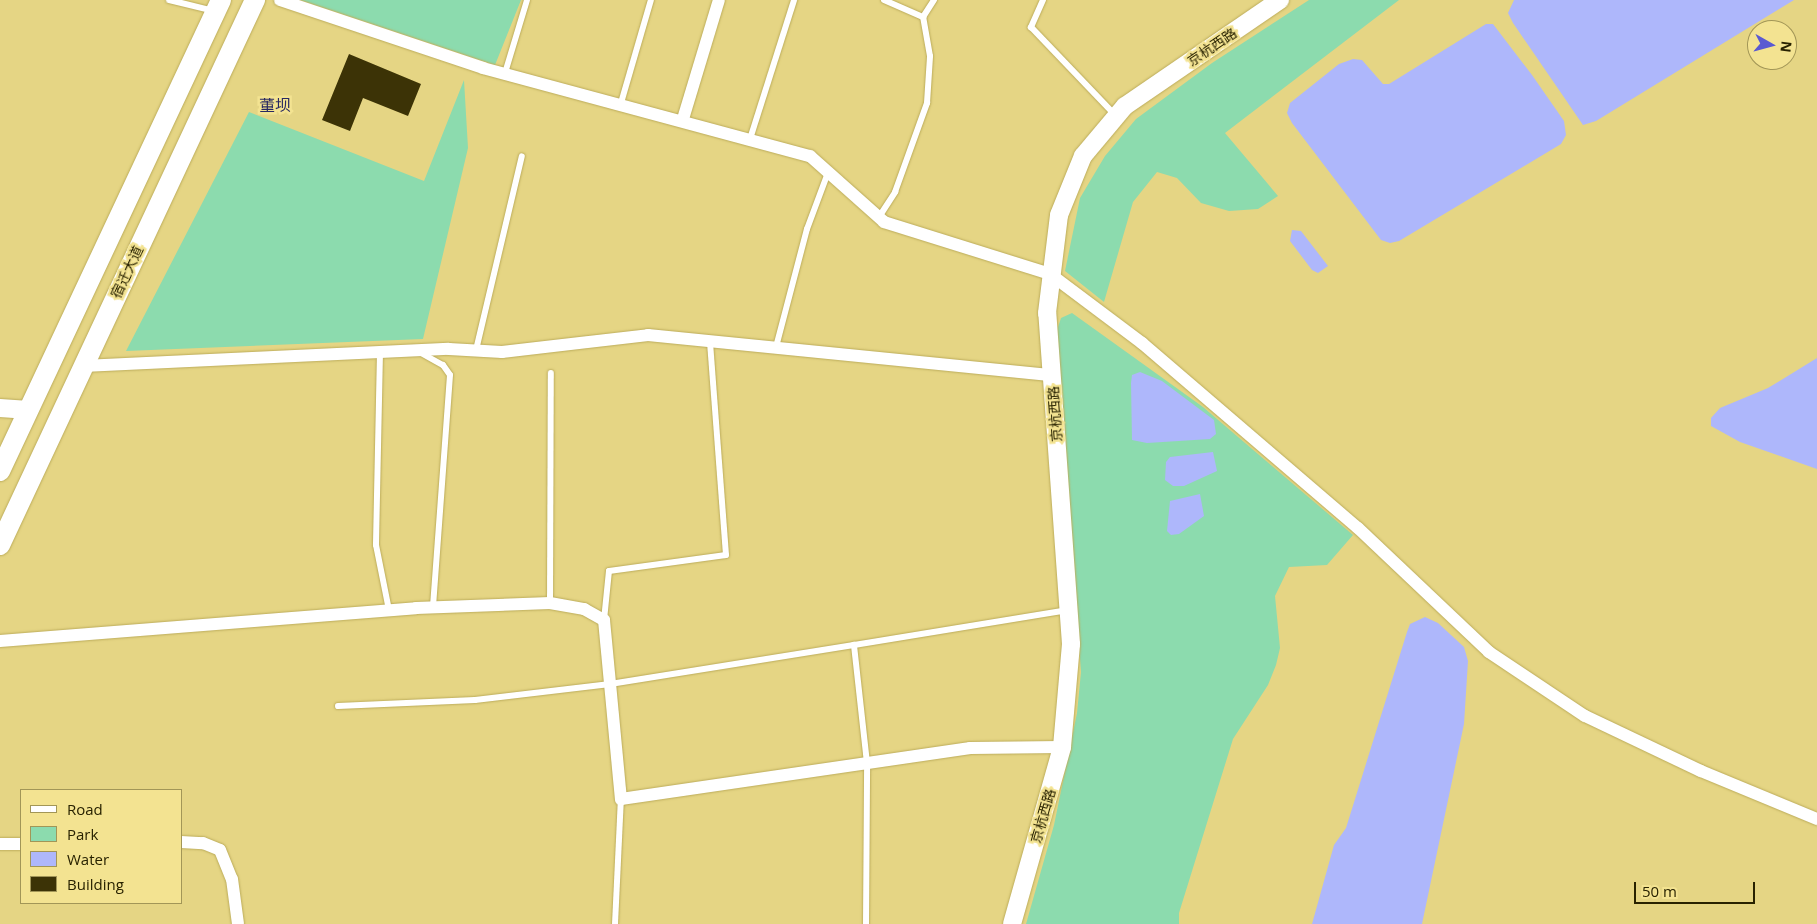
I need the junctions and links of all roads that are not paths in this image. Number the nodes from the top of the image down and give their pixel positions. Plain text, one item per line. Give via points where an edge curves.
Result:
1 (169, 0) edge
2 (255, 0) edge
3 (280, 0) edge
4 (527, 0) edge
5 (650, 0) edge
6 (719, 0) edge
7 (794, 0) edge
8 (884, 0) edge
9 (934, 0) edge
10 (1043, 0) edge
11 (1280, 0) edge
12 (218, 6) edge
13 (923, 17) junction
14 (504, 73) junction
15 (621, 103) junction
16 (1116, 117) junction
17 (683, 119) junction
18 (750, 138) junction
19 (522, 156) dead end
20 (829, 169) junction
21 (879, 217) junction
22 (1050, 274) junction
23 (710, 341) junction
24 (776, 347) junction
25 (415, 350) junction
26 (476, 350) junction
27 (380, 352) junction
28 (83, 366) junction
29 (551, 373) dead end
30 (1052, 375) junction
31 (0, 408) edge
32 (29, 410) junction
33 (0, 471) edge
34 (0, 545) edge
35 (550, 604) junction
36 (433, 607) junction
37 (389, 610) junction
38 (1070, 610) junction
39 (604, 620) junction
40 (0, 641) edge
41 (854, 645) junction
42 (610, 684) junction
43 (338, 706) dead end
44 (1062, 747) junction
45 (867, 763) junction
46 (621, 799) junction
47 (1817, 819) edge
48 (182, 842) edge
49 (0, 844) edge
50 (20, 844) edge
51 (238, 924) edge
52 (615, 924) edge
53 (866, 924) edge
54 (1012, 924) edge

1 - 12 lane
2 - 28 main road, 宿迁大道
3 - 14 street
4 - 14 lane
5 - 15 lane
6 - 17 street
7 - 18 lane
8 - 13 lane
9 - 13 lane
10 - 16 lane via 1031,27
11 - 16 main road, 京杭西路 via 1125,106
12 - 32 main road
13 - 21 lane via 930,56 926,103 895,192
14 - 15 street
15 - 17 street
16 - 22 main road, 京杭西路 via 1083,156 1067,188
17 - 18 street
18 - 20 street via 810,156
19 - 26 lane
20 - 21 street
20 - 24 lane via 807,229
21 - 22 street
22 - 30 main road, 京杭西路 via 1047,314
22 - 47 street via 1142,343 1358,528 1489,652 1585,716 1701,771
23 - 24 street
23 - 26 street via 648,335 502,352
23 - 39 lane via 726,555 609,571
24 - 30 street
25 - 26 street
25 - 27 street
25 - 36 lane via 443,365 450,375
27 - 28 street
27 - 37 lane via 376,545
28 - 34 main road, 宿迁大道
29 - 35 lane
30 - 38 main road, 京杭西路
31 - 32 main road
32 - 33 main road
35 - 36 street
35 - 39 street via 584,609
36 - 37 street
37 - 40 street
38 - 41 lane
38 - 44 main road, 京杭西路 via 1071,644
39 - 42 street
41 - 42 lane
41 - 45 lane
42 - 43 lane via 475,700
42 - 46 street
44 - 45 street via 970,748
44 - 54 main road, 京杭西路
45 - 46 street
45 - 53 lane
46 - 52 lane
48 - 51 street via 203,843 220,850 232,879
49 - 50 street

